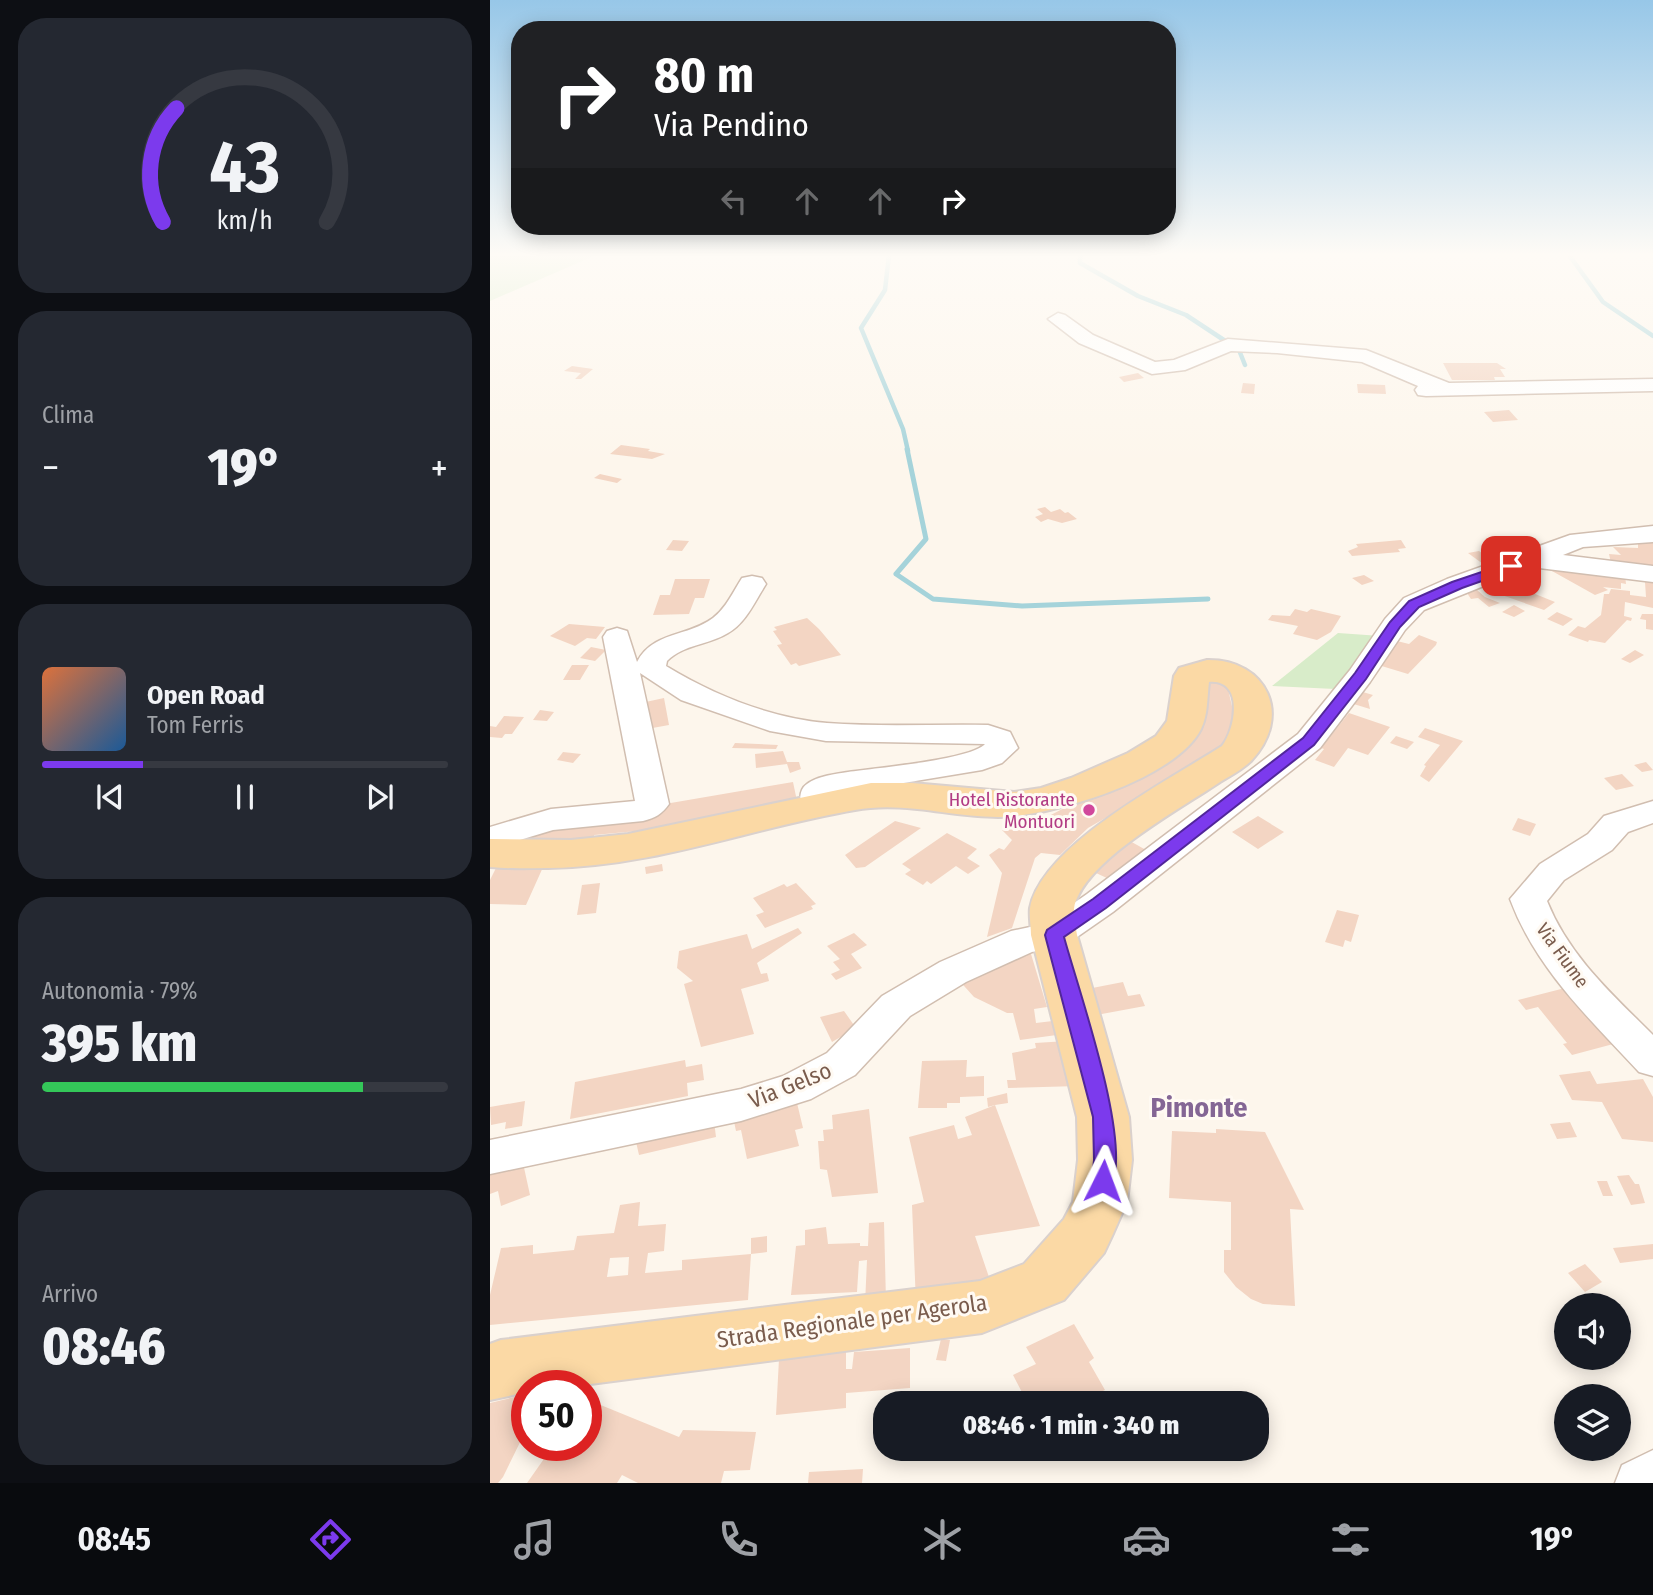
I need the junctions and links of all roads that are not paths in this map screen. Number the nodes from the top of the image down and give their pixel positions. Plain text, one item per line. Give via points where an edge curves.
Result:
1 (1065, 324) edge
2 (1653, 386) edge
3 (1445, 389) junction
4 (1396, 391) dead end
5 (1653, 534) edge
6 (1530, 558) junction
7 (1653, 574) edge
8 (752, 584) dead end
9 (617, 636) dead end
10 (817, 806) junction
11 (1653, 811) edge
12 (490, 838) edge
13 (490, 853) edge
14 (1054, 935) junction
15 (1653, 1061) edge
16 (490, 1157) edge
17 (490, 1372) edge
18 (1653, 1476) edge
19 (1641, 1483) edge

1 - 3 street via 1086,339 1153,368 1178,366 1228,345 1277,348 1366,356
2 - 3 street
3 - 4 street
5 - 6 street via 1579,540
6 - 7 street
6 - 14 street via 1414,604 1308,741
8 - 10 street via 719,627 652,658 650,666 656,673 692,694 770,722 826,732 988,734 999,739 1002,748 971,763 836,785 818,791
9 - 12 street via 652,804 643,811 551,820
10 - 13 main road, Strada Regionale per Agerola via 701,835 612,849 564,855
10 - 14 main road, Strada Regionale per Agerola via 904,793 1009,805 1062,794 1149,757 1170,743 1189,713 1192,676 1215,669 1242,680 1254,708 1251,733 1236,754 1097,845 1062,882 1052,909
11 - 15 street, Via Fiume via 1616,824 1600,842 1552,872 1528,899 1545,936 1569,970
14 - 16 street, Via Gelso via 1024,940 953,972 896,1006 841,1064 796,1087 741,1105
14 - 17 main road, Strada Regionale per Agerola via 1103,1117 1105,1160 1100,1202 1084,1236 1044,1282 982,1307
18 - 19 street

